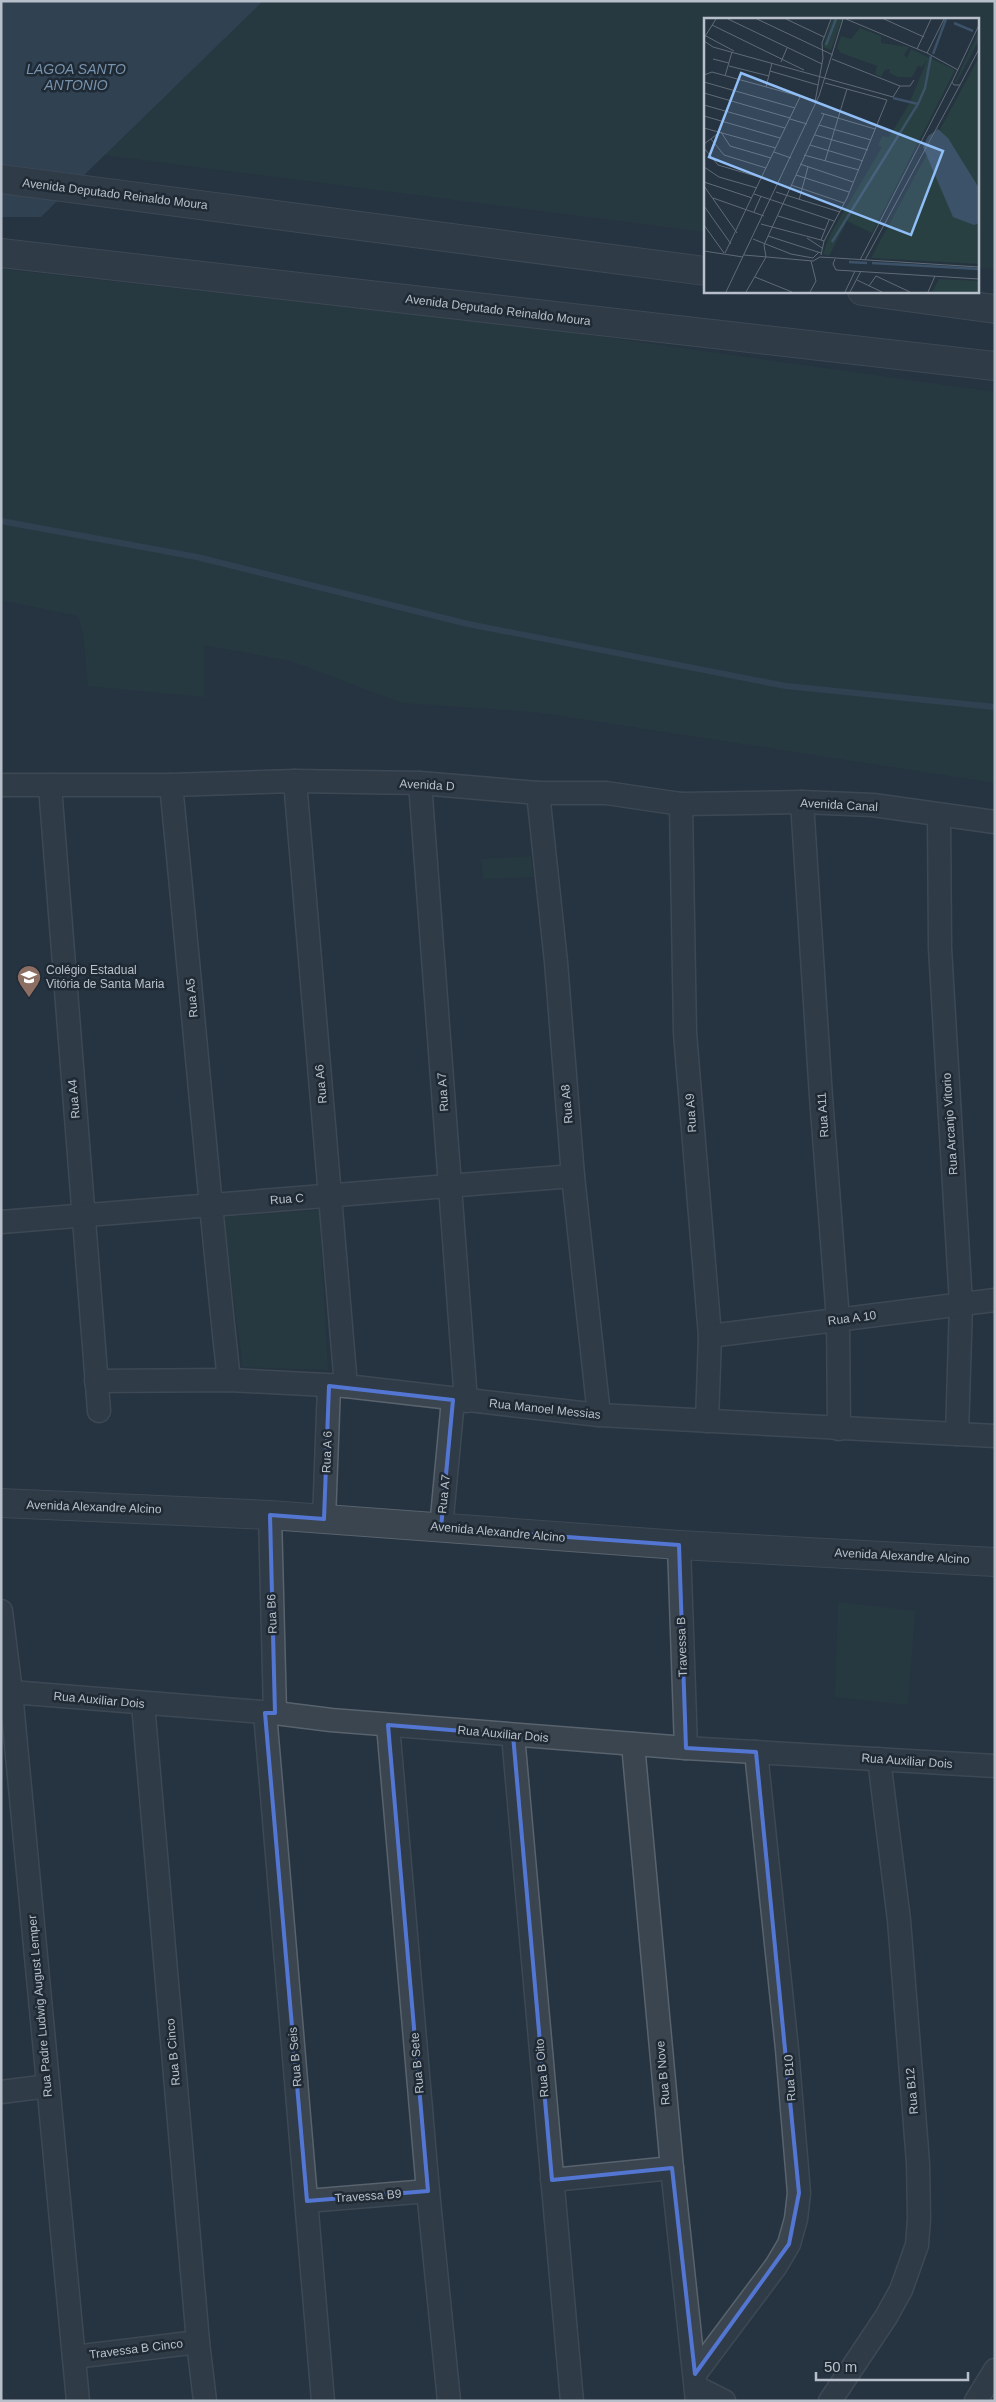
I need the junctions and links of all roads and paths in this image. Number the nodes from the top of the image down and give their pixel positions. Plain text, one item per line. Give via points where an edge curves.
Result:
1 (1, 179) edge
2 (1, 253) edge
3 (704, 271) edge
4 (869, 292) edge
5 (995, 309) edge
6 (995, 366) edge
7 (295, 781) junction
8 (420, 783) junction
9 (1, 785) edge
10 (171, 785) junction
11 (50, 786) junction
12 (538, 793) junction
13 (802, 802) junction
14 (681, 804) junction
15 (939, 815) junction
16 (995, 822) edge
17 (573, 1176) junction
18 (450, 1186) junction
19 (330, 1196) junction
20 (210, 1205) junction
21 (84, 1216) junction
22 (1, 1222) edge
23 (995, 1300) edge
24 (961, 1304) junction
25 (838, 1320) junction
26 (710, 1336) junction
27 (229, 1380) junction
28 (96, 1381) junction
29 (338, 1386) junction
30 (459, 1400) junction
31 (98, 1411) dead end
32 (599, 1415) junction
33 (707, 1421) junction
34 (839, 1428) junction
35 (957, 1434) junction
36 (995, 1436) edge
37 (1, 1503) edge
38 (83, 1507) junction
39 (270, 1515) junction
40 (324, 1519) junction
41 (1, 1523) edge
42 (440, 1528) junction
43 (678, 1545) junction
44 (995, 1562) edge
45 (1, 1611) edge
46 (11, 1692) junction
47 (143, 1704) junction
48 (270, 1713) junction
49 (388, 1725) junction
50 (513, 1735) junction
51 (633, 1744) junction
52 (686, 1748) junction
53 (756, 1752) junction
54 (879, 1759) junction
55 (995, 1766) edge
56 (48, 2086) junction
57 (1, 2092) edge
58 (672, 2168) junction
59 (552, 2180) junction
60 (428, 2191) junction
61 (307, 2200) junction
62 (198, 2342) junction
63 (74, 2357) junction
64 (995, 2370) edge
65 (696, 2387) edge
66 (78, 2401) edge
67 (205, 2401) edge
68 (323, 2401) edge
69 (449, 2401) edge
70 (572, 2401) edge
71 (724, 2401) edge
72 (830, 2401) edge
73 (976, 2401) edge

1 - 3 street, Avenida Deputado Reinaldo Moura
2 - 6 street, Avenida Deputado Reinaldo Moura
4 - 5 street
7 - 8 street, Avenida D
7 - 10 street, Avenida D
7 - 19 street, Rua A6
8 - 12 street, Avenida D
8 - 18 street, Rua A7
9 - 11 street
10 - 11 street
10 - 20 street, Rua A5
11 - 21 street, Rua A4
12 - 14 street, Avenida D via 606,793
12 - 17 street, Rua A8 via 556,962
13 - 14 street, Avenida Canal
13 - 15 street, Avenida Canal via 874,806
13 - 25 street, Rua A11
14 - 26 street, Rua A9 via 685,1034
15 - 16 street, Avenida Canal
15 - 24 street, Rua Arcanjo Vitorio via 940,948
17 - 18 street, Rua C
17 - 32 street, Rua A8
18 - 19 street, Rua C
18 - 30 street, Rua A7
19 - 20 street, Rua C
19 - 29 street, Rua A6
20 - 21 street, Rua C
20 - 27 street, Rua A5
21 - 22 street, Rua C
21 - 28 street, Rua A4
23 - 24 street, Rua A 10
24 - 25 street, Rua A 10
24 - 35 street, Rua Arcanjo Vitorio
25 - 26 street, Rua A 10
25 - 34 street, Rua A11
26 - 33 street, Rua A9
27 - 28 street, Rua Manoel Messias
27 - 29 street, Rua Manoel Messias
28 - 31 street, Rua A4
29 - 30 street, Rua Manoel Messias
29 - 40 street, Rua A 6
30 - 32 street, Rua Manoel Messias
30 - 42 street, Rua A7
32 - 33 street, Rua Manoel Messias
33 - 34 street, Rua Manoel Messias
34 - 35 street, Rua Manoel Messias
35 - 36 street, Rua Manoel Messias
37 - 38 street, Avenida Alexandre Alcino
38 - 39 street, Avenida Alexandre Alcino
38 - 41 street
39 - 40 street, Avenida Alexandre Alcino
39 - 48 street, Rua B6
40 - 42 street, Avenida Alexandre Alcino
42 - 43 street, Avenida Alexandre Alcino
43 - 44 street, Avenida Alexandre Alcino
43 - 52 street, Travessa B
45 - 46 street, Rua Padre Ludwig August Lemper
46 - 47 street, Rua Auxiliar Dois
46 - 56 street, Rua Padre Ludwig August Lemper
47 - 48 street, Rua Auxiliar Dois
47 - 62 street, Rua B Cinco
48 - 49 street, Rua Auxiliar Dois
48 - 61 street, Rua B Seis
49 - 50 street, Rua Auxiliar Dois
49 - 60 street, Rua B Sete
50 - 51 street, Rua Auxiliar Dois
50 - 59 street, Rua B Oito
51 - 52 street, Rua Auxiliar Dois
51 - 58 street, Rua B Nove
52 - 53 street, Rua Auxiliar Dois
53 - 54 street, Rua Auxiliar Dois
53 - 65 street, Rua B10 via 787,2049 798,2193 796,2219 789,2244 776,2266
54 - 55 street, Rua Auxiliar Dois
54 - 72 street, Rua B12 via 899,1920 918,2163 917,2245 901,2290 886,2317
56 - 57 street
56 - 63 street, Rua Padre Ludwig August Lemper
58 - 59 street
58 - 65 street, Rua B Nove
59 - 70 street, Rua B Oito
60 - 61 street, Travessa B9
60 - 69 street, Rua B Sete
61 - 68 street, Rua B Seis
62 - 63 street, Travessa B Cinco
62 - 67 street, Rua B Cinco
63 - 66 street, Rua Padre Ludwig August Lemper
64 - 73 street
65 - 71 street

